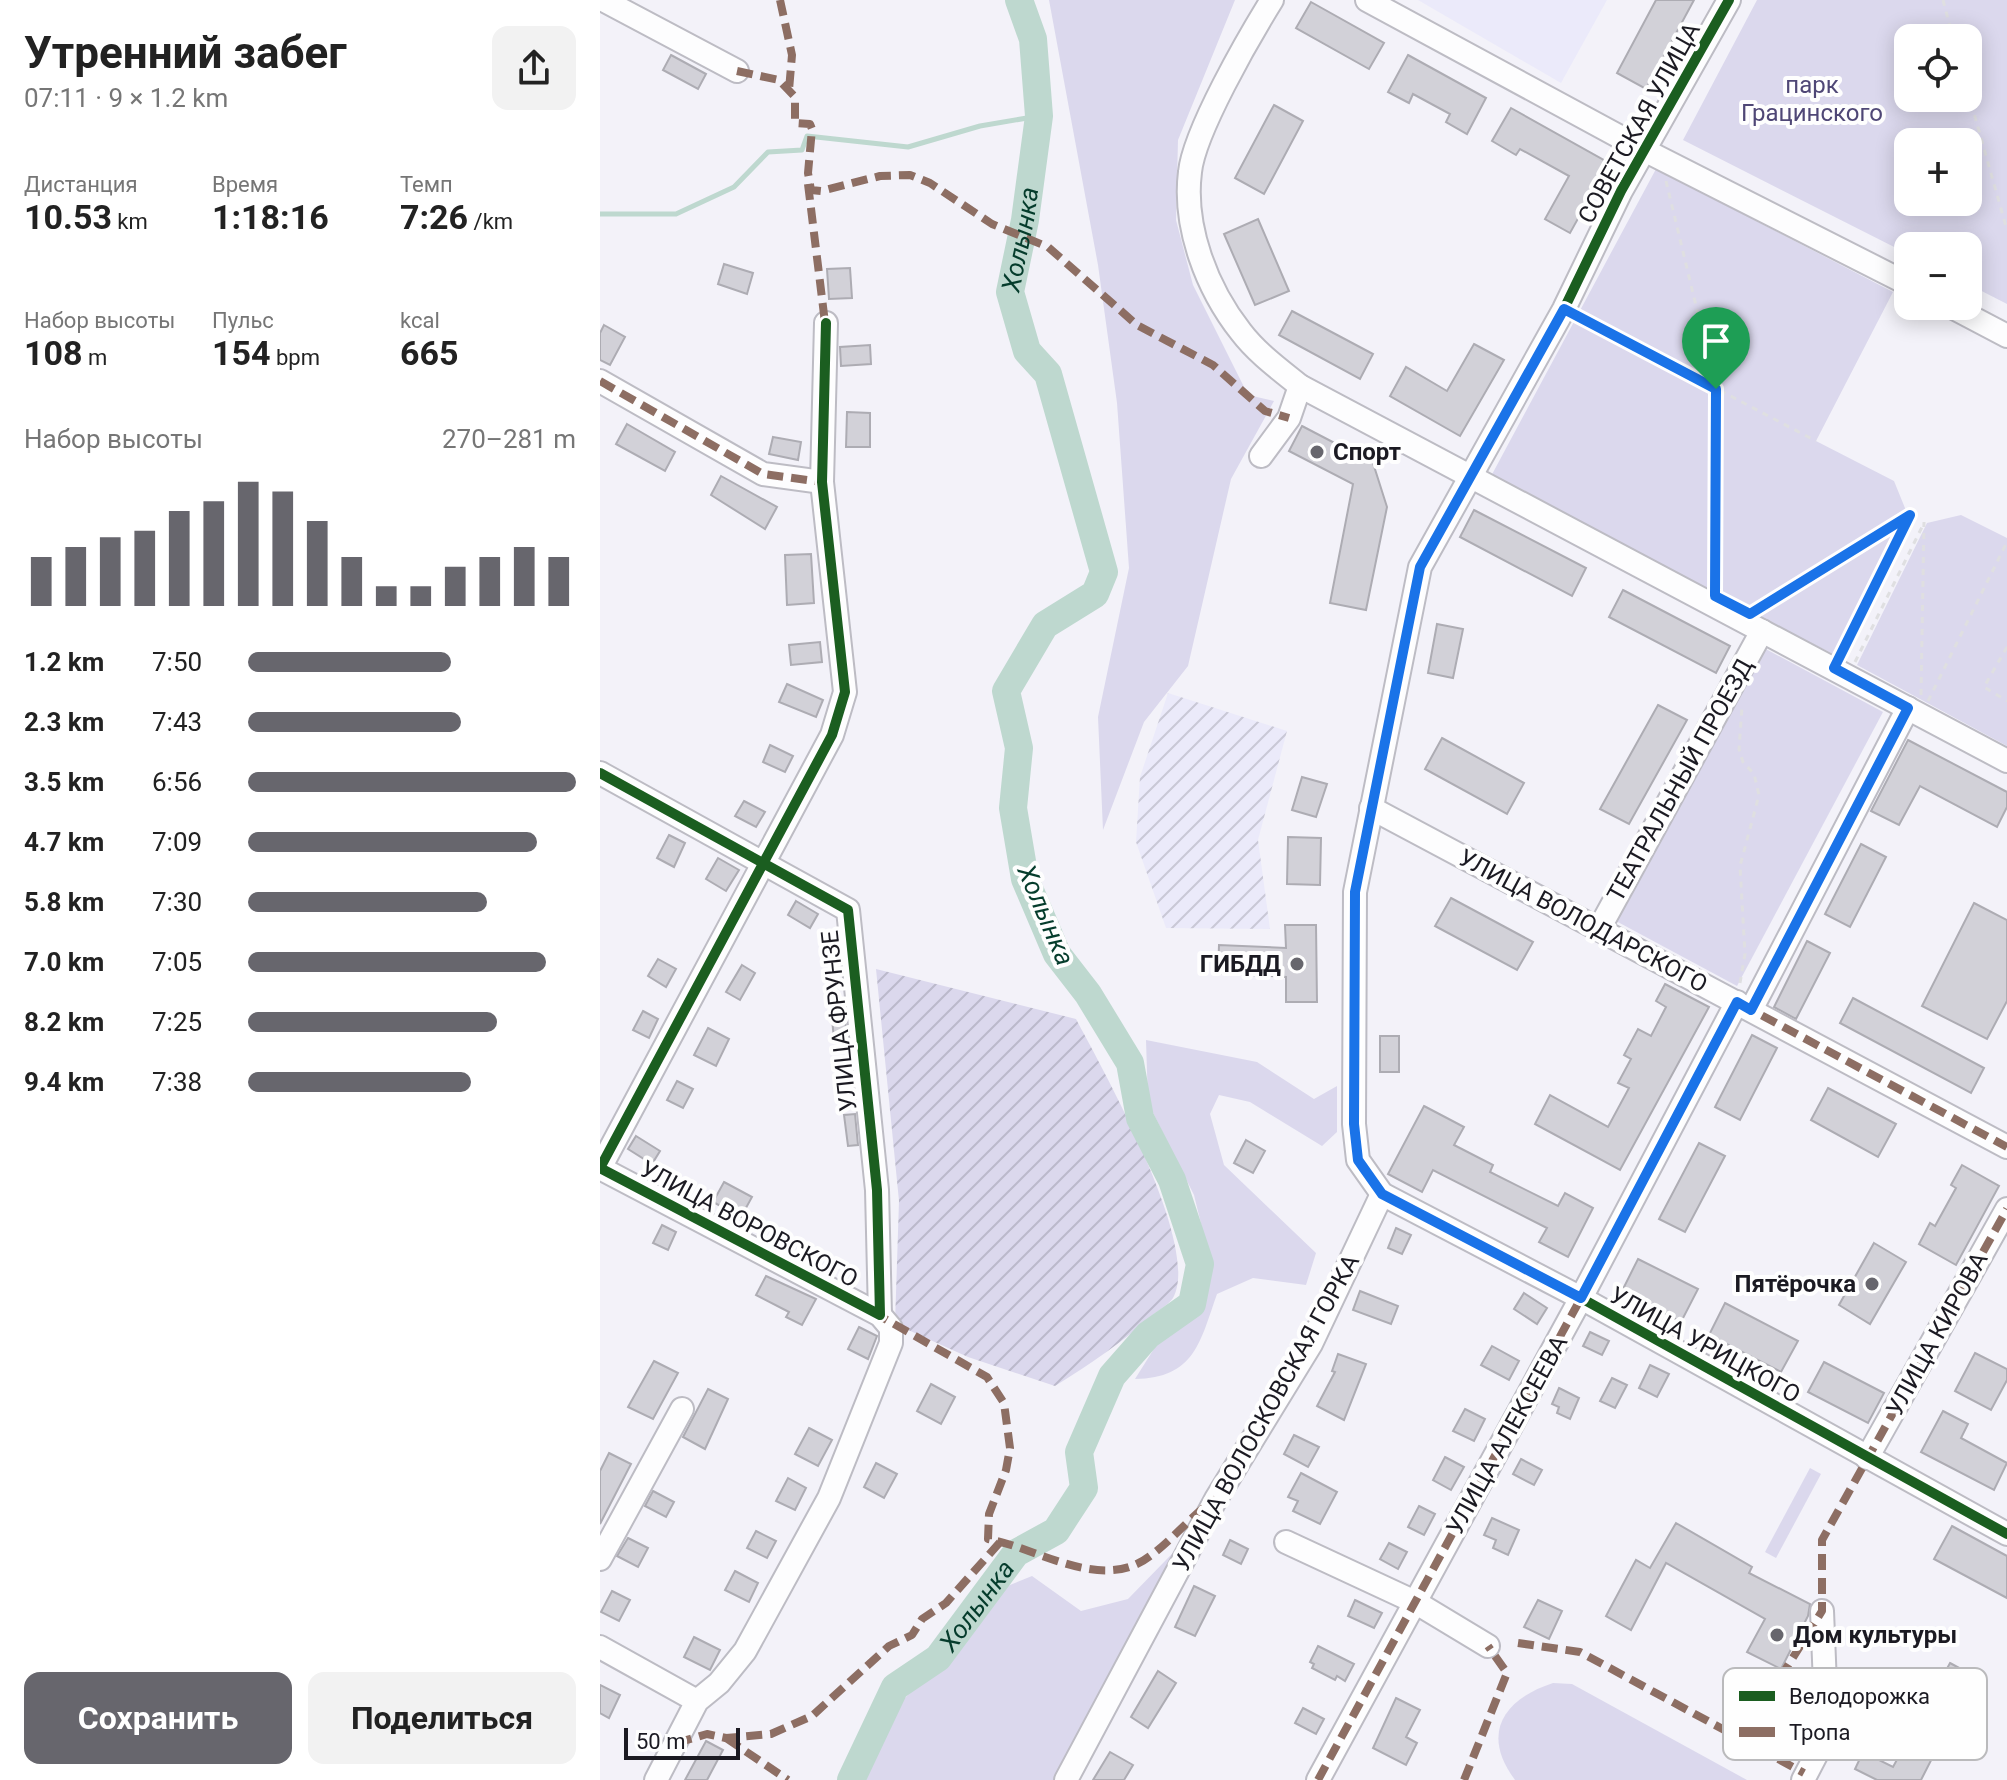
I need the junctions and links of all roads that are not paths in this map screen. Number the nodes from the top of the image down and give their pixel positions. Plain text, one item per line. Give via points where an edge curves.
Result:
1 (603, 0) edge
2 (1272, 0) edge
3 (1367, 0) edge
4 (1729, 0) edge
5 (737, 71) dead end
6 (1644, 150) junction
7 (1894, 277) edge
8 (1977, 320) edge
9 (826, 323) dead end
10 (2007, 336) edge
11 (600, 381) edge
12 (1300, 386) junction
13 (1261, 456) dead end
14 (1472, 477) junction
15 (822, 482) junction
16 (1762, 631) junction
17 (1914, 712) junction
18 (2007, 761) edge
19 (600, 773) edge
20 (1371, 808) junction
21 (764, 866) junction
22 (1599, 929) junction
23 (1744, 1006) junction
24 (2007, 1147) edge
25 (600, 1168) edge
26 (1382, 1194) junction
27 (2007, 1209) edge
28 (1581, 1298) junction
29 (880, 1315) junction
30 (682, 1409) dead end
31 (1867, 1458) junction
32 (2007, 1534) edge
33 (1286, 1542) dead end
34 (600, 1559) edge
35 (1415, 1602) junction
36 (1822, 1611) dead end
37 (1488, 1646) dead end
38 (600, 1647) edge
39 (1824, 1668) edge
40 (697, 1701) junction
41 (1813, 1760) edge
42 (656, 1780) edge
43 (1066, 1780) edge
44 (1318, 1780) edge
45 (1803, 1780) edge

1 - 5 street
2 - 12 street via 1202,132 1190,169 1189,212 1208,276 1240,332
3 - 6 street
4 - 6 street, СОВЕТСКАЯ УЛИЦА
6 - 7 street
6 - 14 street, СОВЕТСКАЯ УЛИЦА
8 - 10 street
9 - 15 street
11 - 15 street via 763,474
12 - 13 street via 1289,418
12 - 14 street
14 - 16 street
14 - 20 street via 1420,567
15 - 21 street via 845,692 832,735
16 - 17 street
16 - 22 street, ТЕАТРАЛЬНЫЙ ПРОЕЗД
17 - 18 street
17 - 23 street, УЛИЦА АЛЕКСЕЕВА
19 - 21 street, УЛИЦА ФРУНЗЕ
20 - 22 street, УЛИЦА ВОЛОДАРСКОГО
20 - 26 street via 1355,892 1354,1124 1358,1160
21 - 25 street
21 - 29 street, УЛИЦА ФРУНЗЕ via 848,910 877,1190
22 - 23 street, УЛИЦА ВОЛОДАРСКОГО
23 - 24 street, УЛИЦА ВОЛОДАРСКОГО
23 - 28 street, УЛИЦА АЛЕКСЕЕВА
25 - 29 street, УЛИЦА ВОРОВСКОГО
26 - 28 street, УЛИЦА УРИЦКОГО
26 - 43 street, УЛИЦА ВОЛОСКОВСКАЯ ГОРКА via 1311,1344 1216,1499
27 - 31 street, УЛИЦА КИРОВА
28 - 31 street, УЛИЦА УРИЦКОГО
28 - 35 street, УЛИЦА АЛЕКСЕЕВА
29 - 40 street via 891,1328 891,1343 829,1498 745,1651
30 - 34 street
31 - 32 street, УЛИЦА УРИЦКОГО
33 - 35 street
35 - 37 street
35 - 44 street, УЛИЦА АЛЕКСЕЕВА
36 - 39 street
38 - 40 street
40 - 42 street
41 - 45 street

